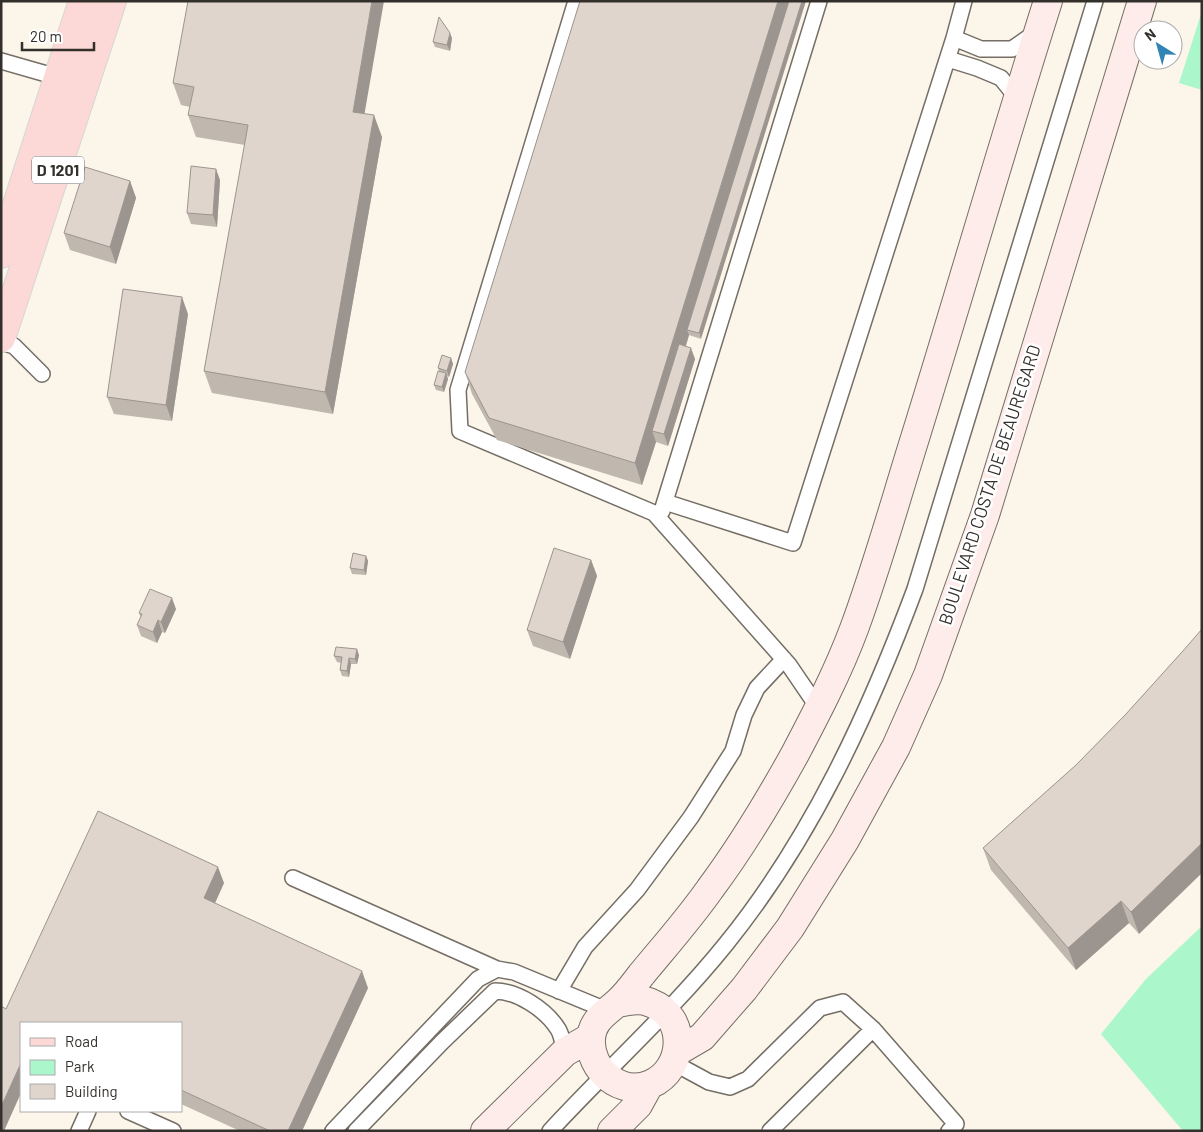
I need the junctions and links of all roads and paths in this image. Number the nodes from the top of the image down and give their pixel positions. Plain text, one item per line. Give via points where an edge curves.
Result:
1 (83, 1) edge
2 (112, 1) edge
3 (576, 1) edge
4 (819, 1) edge
5 (964, 1) edge
6 (1048, 1) edge
7 (1095, 1) edge
8 (1142, 1) edge
9 (1039, 30) junction
10 (954, 38) junction
11 (948, 59) junction
12 (1, 61) edge
13 (58, 77) junction
14 (85, 85) junction
15 (1017, 98) junction
16 (1, 254) edge
17 (1, 338) edge
18 (1, 342) edge
19 (42, 374) dead end
20 (664, 502) junction
21 (659, 519) junction
22 (784, 659) junction
23 (818, 708) junction
24 (293, 878) dead end
25 (497, 969) junction
26 (559, 991) junction
27 (612, 1006) junction
28 (667, 1013) junction
29 (873, 1029) junction
30 (591, 1037) junction
31 (565, 1052) junction
32 (676, 1057) junction
33 (604, 1075) junction
34 (649, 1085) junction
35 (88, 1112) edge
36 (130, 1112) edge
37 (79, 1131) edge
38 (173, 1131) edge
39 (333, 1131) edge
40 (356, 1131) edge
41 (485, 1131) edge
42 (550, 1131) edge
43 (612, 1131) edge
44 (770, 1131) edge
45 (949, 1131) edge

1 - 13 main road, D 1201
2 - 14 main road, D 1201
3 - 21 lane via 458,390 460,431 654,513
4 - 20 lane
5 - 10 lane
6 - 9 street
7 - 28 lane via 915,589 892,650 860,725 824,795 779,869 727,942
8 - 32 street, BOULEVARD COSTA DE BEAUREGARD via 985,515 928,675 896,747 845,840 790,928 744,989 702,1037
9 - 10 lane via 1012,49 981,49
9 - 15 street
10 - 11 lane
11 - 15 lane via 1001,78
11 - 20 lane via 793,543
12 - 13 lane
13 - 14 lane
13 - 16 main road, D 1201
14 - 17 main road, D 1201
15 - 23 street via 853,632
18 - 19 lane via 14,346
20 - 21 lane
21 - 22 lane
22 - 23 lane
22 - 26 lane via 757,688 744,715 733,751 691,817 637,890 585,947
23 - 27 street via 765,810 709,892
24 - 25 lane
25 - 26 lane via 514,972
25 - 39 lane via 478,980
26 - 27 lane
27 - 28 street via 634,1000 652,1003
27 - 30 street via 596,1022
28 - 32 street via 678,1037
28 - 33 lane
29 - 32 lane via 843,1002 820,1008 748,1079 730,1087 709,1082
29 - 44 lane
29 - 45 lane via 956,1124
30 - 31 street
30 - 33 street via 593,1058
31 - 40 lane via 559,1030 537,1007 507,991 495,991
31 - 41 street
32 - 34 street, BOULEVARD COSTA DE BEAUREGARD via 664,1076
33 - 34 street via 625,1086
33 - 42 lane
34 - 43 street, BOULEVARD COSTA DE BEAUREGARD via 638,1105
35 - 37 lane
36 - 38 lane

